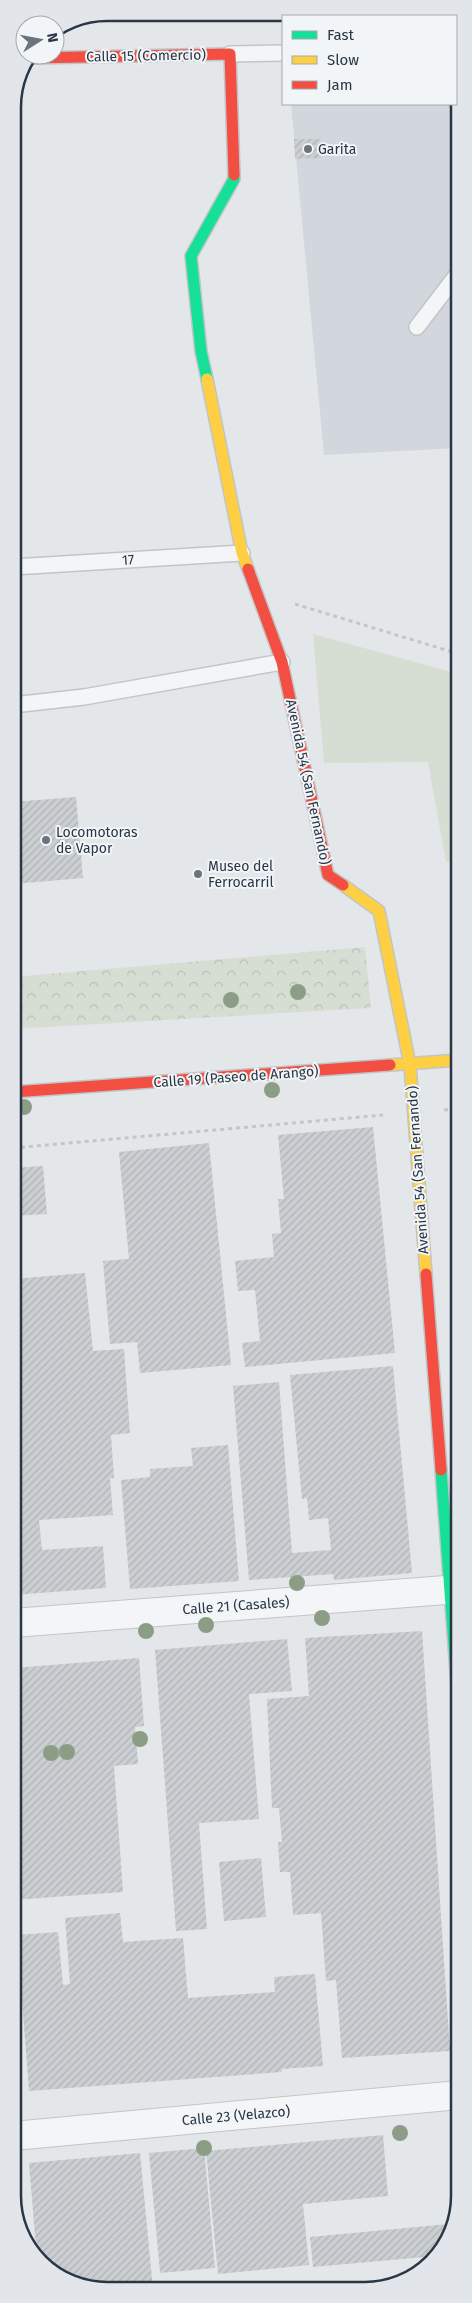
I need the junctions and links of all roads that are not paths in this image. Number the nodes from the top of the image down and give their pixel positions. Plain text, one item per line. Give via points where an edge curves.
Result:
1 (282, 53) edge
2 (230, 54) junction
3 (65, 57) edge
4 (451, 282) edge
5 (417, 327) dead end
6 (242, 552) junction
7 (21, 566) edge
8 (282, 662) junction
9 (21, 704) edge
10 (451, 1061) edge
11 (410, 1065) junction
12 (21, 1091) edge
13 (451, 1553) edge
14 (451, 1589) edge
15 (21, 1622) edge
16 (451, 2096) edge
17 (21, 2135) edge

1 - 2 lane
2 - 3 street, Calle 15 (Comercio)
2 - 6 street, Avenida 54 (San Fernando) via 234,179 191,256 201,351
4 - 5 lane
6 - 7 lane, 17
6 - 8 street, Avenida 54 (San Fernando)
8 - 9 lane via 84,697
8 - 11 street, Avenida 54 (San Fernando) via 328,875 379,911
10 - 11 street, Calle 19 (Paseo de Arango)
11 - 12 street, Calle 19 (Paseo de Arango)
11 - 13 street, Avenida 54 (San Fernando)
14 - 15 street, Calle 21 (Casales)
16 - 17 street, Calle 23 (Velazco)

